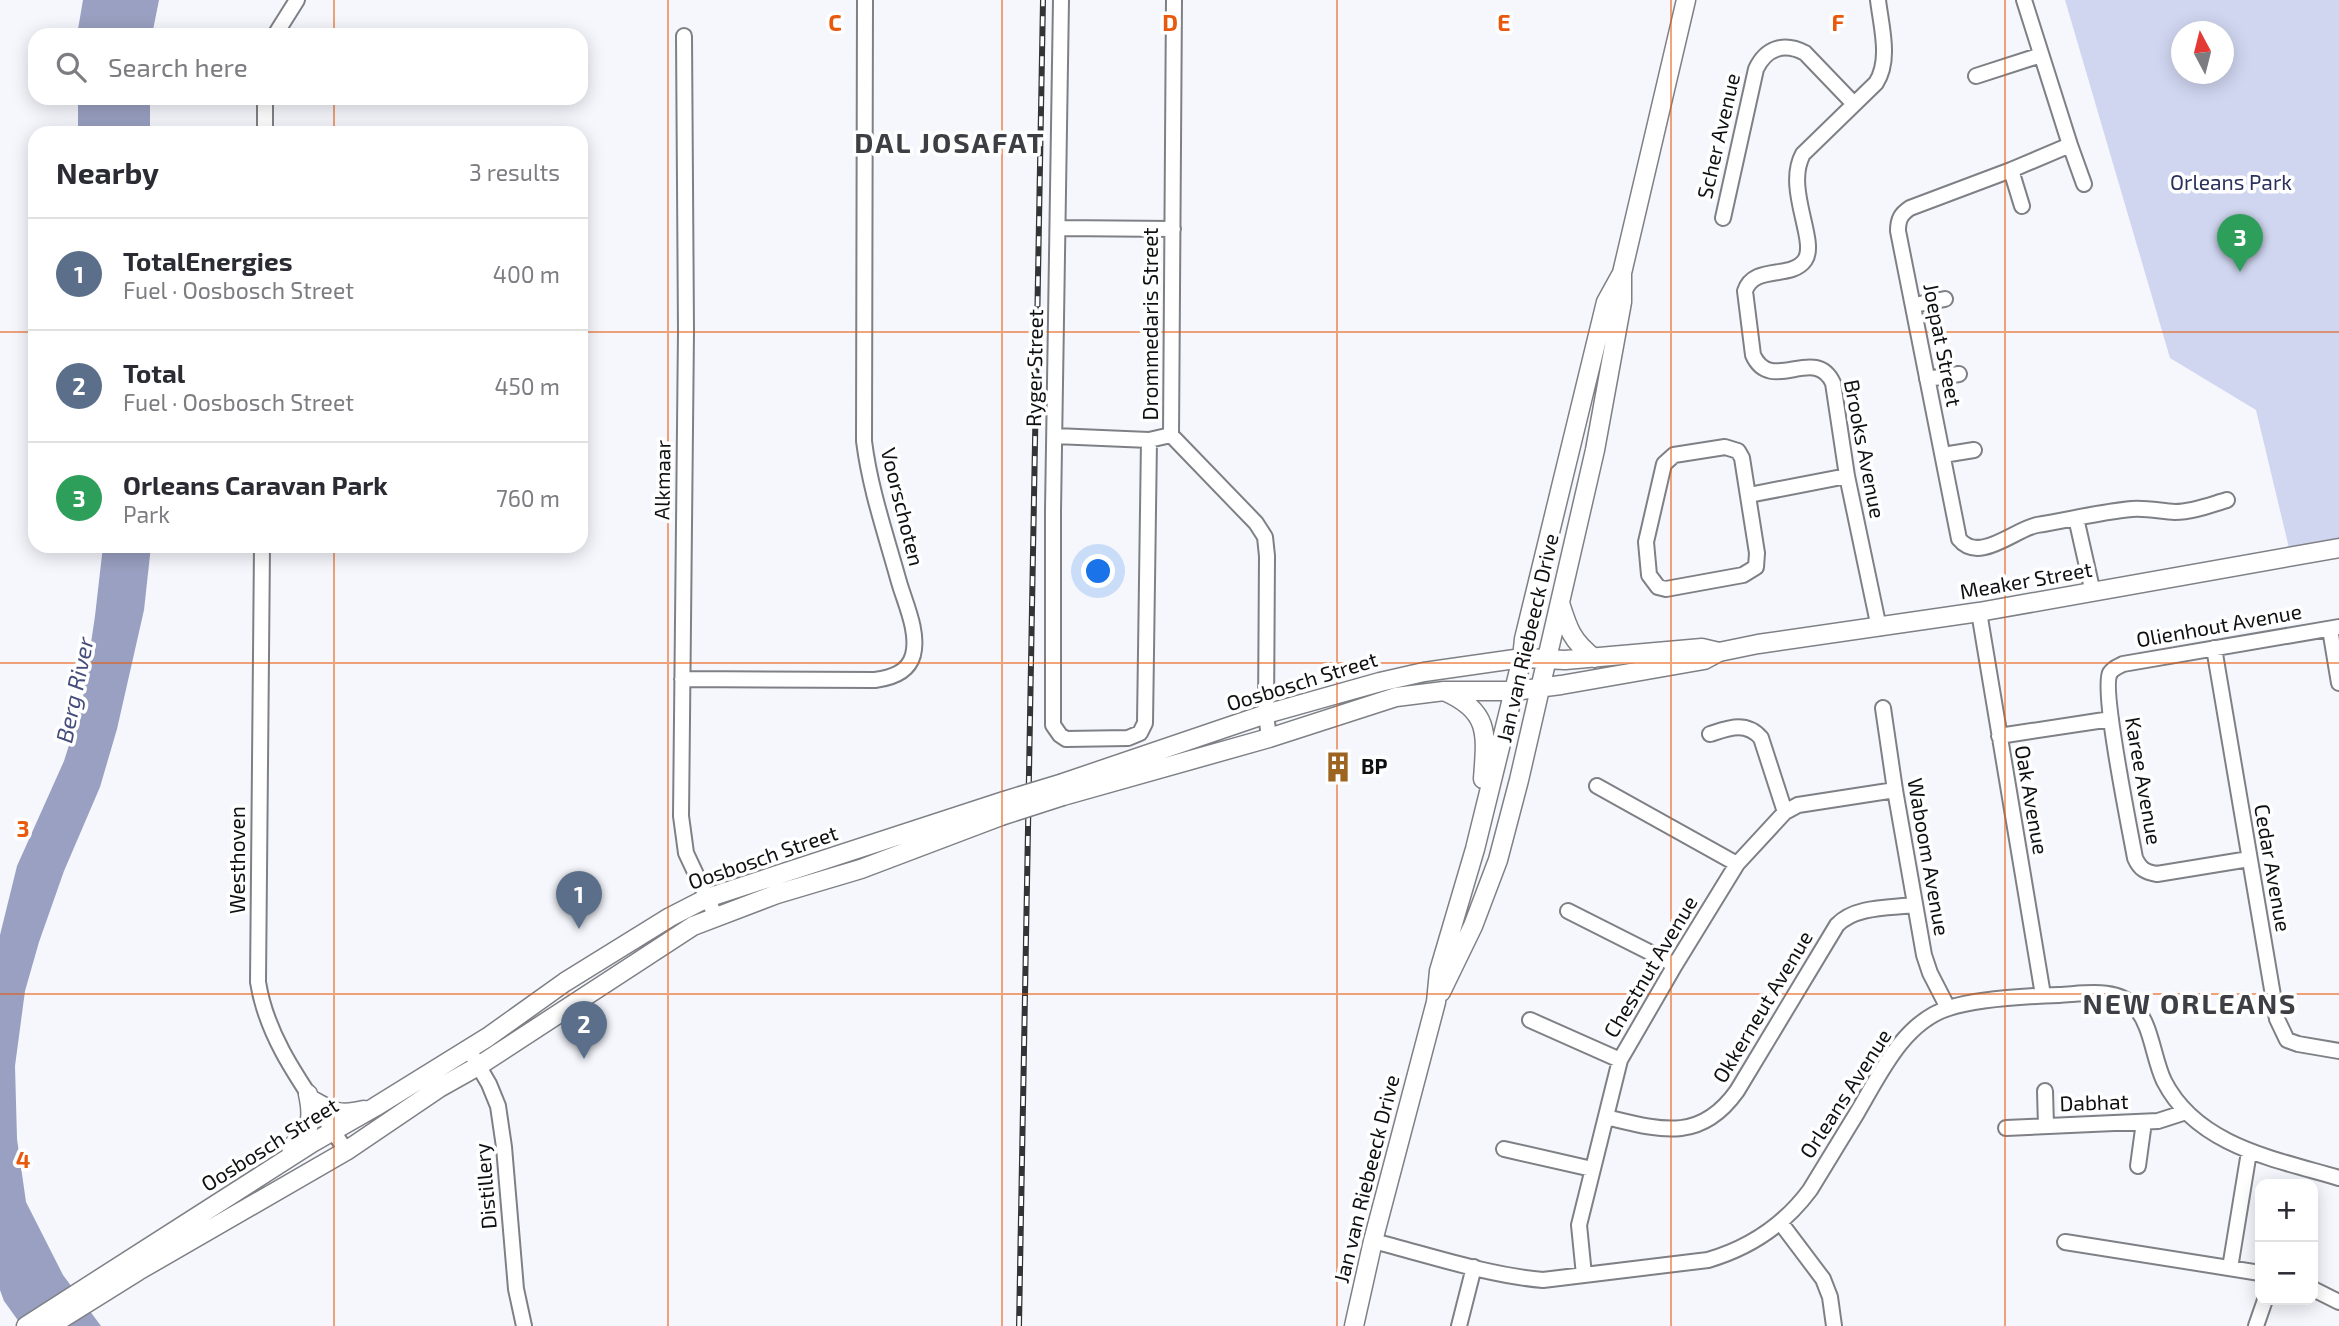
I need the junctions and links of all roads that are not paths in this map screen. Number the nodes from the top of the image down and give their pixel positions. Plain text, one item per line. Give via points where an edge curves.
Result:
1 (297, 0) edge
2 (865, 0) edge
3 (1061, 0) edge
4 (1174, 0) edge
5 (1686, 0) edge
6 (1878, 0) edge
7 (2024, 0) edge
8 (279, 28) edge
9 (684, 36) dead end
10 (2041, 55) junction
11 (1976, 76) dead end
12 (1854, 104) junction
13 (265, 105) edge
14 (265, 126) edge
15 (2070, 145) junction
16 (2011, 170) junction
17 (2084, 184) dead end
18 (2022, 206) dead end
19 (1723, 218) dead end
20 (1059, 228) junction
21 (1173, 229) junction
22 (1622, 273) junction
23 (1945, 299) dead end
24 (1914, 304) junction
25 (1959, 374) dead end
26 (1927, 379) junction
27 (1171, 435) junction
28 (1055, 436) junction
29 (1149, 440) junction
30 (1974, 450) dead end
31 (1943, 455) junction
32 (1847, 477) junction
33 (1749, 495) junction
34 (2227, 500) dead end
35 (2076, 518) junction
36 (2339, 548) edge
37 (261, 553) edge
38 (2093, 593) junction
39 (1559, 599) junction
40 (1979, 612) junction
41 (1879, 628) junction
42 (2334, 628) edge
43 (2214, 648) junction
44 (1719, 652) junction
45 (1522, 657) junction
46 (1594, 658) junction
47 (1546, 659) junction
48 (2110, 673) joint
49 (682, 679) junction
50 (2339, 683) edge
51 (1539, 688) junction
52 (1444, 691) junction
53 (1514, 691) junction
54 (1883, 708) dead end
55 (1266, 714) junction
56 (2110, 719) junction
57 (1710, 734) dead end
58 (1998, 736) junction
59 (1269, 738) junction
60 (1597, 786) dead end
61 (1063, 789) junction
62 (1895, 790) junction
63 (1002, 808) junction
64 (1784, 812) junction
65 (1475, 849) junction
66 (2249, 859) junction
67 (1737, 864) junction
68 (707, 898) junction
69 (1914, 905) junction
70 (1569, 911) dead end
71 (716, 917) junction
72 (1675, 965) junction
73 (2043, 995) junction
74 (1436, 1002) junction
75 (1948, 1008) junction
76 (1530, 1020) dead end
77 (468, 1048) junction
78 (2339, 1051) edge
79 (1620, 1060) junction
80 (480, 1065) junction
81 (2045, 1091) dead end
82 (310, 1097) junction
83 (375, 1108) junction
84 (2186, 1112) junction
85 (1606, 1117) junction
86 (2144, 1122) junction
87 (2046, 1126) junction
88 (2006, 1128) dead end
89 (334, 1131) junction
90 (1504, 1149) dead end
91 (346, 1151) junction
92 (2249, 1152) junction
93 (2138, 1166) dead end
94 (1592, 1169) junction
95 (2339, 1178) edge
96 (222, 1200) junction
97 (1780, 1223) junction
98 (1373, 1241) junction
99 (2065, 1242) dead end
100 (135, 1265) junction
101 (1474, 1267) junction
102 (2230, 1268) junction
103 (2255, 1272) edge
104 (1584, 1275) junction
105 (2318, 1292) edge
106 (2339, 1302) edge
107 (2262, 1305) edge
108 (26, 1326) edge
109 (50, 1326) edge
110 (524, 1326) edge
111 (1354, 1326) edge
112 (1459, 1326) edge
113 (1833, 1326) edge
114 (2256, 1326) edge

1 - 8 street
2 - 49 street, Voorschoten via 864,441 912,627 913,654 900,673 875,680
3 - 20 street, Ryger Street
4 - 21 street, Drommedaris Street
5 - 22 main road, Jan van Riebeeck Drive
6 - 12 street, Brooks Avenue via 1884,65 1876,83
7 - 10 street
9 - 49 street, Alkmaar
10 - 11 street
10 - 15 street
12 - 19 street, Scher Avenue via 1805,53 1795,48 1770,50 1756,69
12 - 32 street, Brooks Avenue via 1797,165 1808,253 1804,261 1797,267 1761,275 1745,291 1757,363 1776,372 1813,367 1829,374
13 - 14 street
15 - 16 street, Joepat Street
15 - 17 street
16 - 18 street
16 - 24 street, Joepat Street via 1902,214 1898,231
20 - 21 street
20 - 28 street, Ryger Street
21 - 27 street, Drommedaris Street
22 - 39 main road, Jan van Riebeeck Drive via 1622,302 1595,450
22 - 45 main road, Jan van Riebeeck Drive via 1606,302
23 - 24 street
24 - 26 street, Joepat Street
25 - 26 street
26 - 31 street, Joepat Street
27 - 29 street
27 - 55 street, Drommedaris Street via 1265,537
28 - 29 street
28 - 29 street, Ryger Street via 1053,725 1066,738 1128,738 1140,733 1145,723
30 - 31 street
31 - 35 street, Joepat Street via 1957,531 1964,545 1987,546 2031,526
32 - 33 street
32 - 41 street, Brooks Avenue
33 - 33 street via 1758,561 1751,572 1666,589 1653,583 1646,542 1668,459 1732,447 1742,458
34 - 35 street, Joepat Street via 2190,510 2130,509
35 - 38 street
36 - 38 main road, Meaker Street
37 - 82 street, Westhoven via 258,982 267,1020
38 - 40 main road, Meaker Street
39 - 46 main road via 1568,629
39 - 47 main road, Jan van Riebeeck Drive
40 - 41 main road, Meaker Street
40 - 58 street, Oak Avenue
41 - 44 main road, Meaker Street
42 - 43 street, Olienhout Avenue
42 - 50 street
43 - 48 street, Olienhout Avenue via 2123,664
43 - 66 street, Cedar Avenue
44 - 46 main road, Meaker Street via 1702,648
44 - 51 main road, Meaker Street via 1704,660
45 - 47 main road, Meaker Street
45 - 53 main road, Jan van Riebeeck Drive
45 - 55 main road, Oosbosch Street via 1424,672
46 - 47 main road, Meaker Street
47 - 51 main road, Jan van Riebeeck Drive
48 - 56 street, Karee Avenue
49 - 68 street, Alkmaar via 682,835
51 - 53 main road, Meaker Street
51 - 74 main road, Jan van Riebeeck Drive via 1498,860
52 - 53 main road, Oosbosch Street
52 - 59 main road, Oosbosch Street via 1396,697
52 - 65 main road via 1474,710 1483,730 1483,788
53 - 65 main road, Jan van Riebeeck Drive
54 - 62 street, Waboom Avenue
55 - 59 street, Drommedaris Street
55 - 61 main road, Oosbosch Street
56 - 58 street
56 - 66 street, Karee Avenue via 2139,867 2157,874
57 - 64 street via 1738,726 1755,731
58 - 73 street, Oak Avenue
59 - 61 main road, Oosbosch Street
60 - 67 street
61 - 63 main road, Oosbosch Street, bridge
62 - 64 street, Chestnut Avenue via 1813,801
62 - 69 street, Waboom Avenue
63 - 68 main road, Oosbosch Street
63 - 71 main road, Oosbosch Street via 861,869
64 - 67 street, Chestnut Avenue
65 - 74 main road, Jan van Riebeeck Drive via 1439,971
66 - 78 street, Cedar Avenue via 2281,1033 2298,1044
67 - 72 street, Chestnut Avenue
68 - 71 street, Alkmaar
68 - 77 main road, Oosbosch Street via 670,916
69 - 75 street, Waboom Avenue via 1926,964
69 - 85 street, Okkerneut Avenue via 1854,913 1837,925 1726,1108 1694,1127 1673,1130
70 - 72 street
71 - 80 main road, Oosbosch Street via 693,926
72 - 79 street, Chestnut Avenue
73 - 75 street, Orleans Avenue
73 - 84 street, Orleans Avenue via 2104,993 2135,1006 2164,1080
74 - 98 main road, Jan van Riebeeck Drive
75 - 97 street, Orleans Avenue via 1914,1028 1894,1052 1810,1190
76 - 79 street
77 - 80 street, Distillery
77 - 83 main road, Oosbosch Street
79 - 85 street, Chestnut Avenue
80 - 91 main road, Oosbosch Street
80 - 110 street, Distillery via 500,1120 516,1289
81 - 87 street, Dabhat
82 - 83 main road via 344,1114
82 - 89 street, Westhoven
82 - 96 main road via 311,1120 303,1138 242,1178
83 - 89 main road, Oosbosch Street
84 - 86 street, Dabhat
84 - 92 street, Orleans Avenue
85 - 94 street, Chestnut Avenue
86 - 87 street, Dabhat
86 - 93 street, Dabhat
87 - 88 street, Dabhat
89 - 91 street, Westhoven
89 - 96 main road, Oosbosch Street
90 - 94 street
91 - 100 main road, Oosbosch Street
92 - 95 street, Orleans Avenue
92 - 102 street
94 - 104 street, Chestnut Avenue via 1579,1225
96 - 100 main road, Oosbosch Street
97 - 104 street, Orleans Avenue via 1757,1240 1708,1260
97 - 113 street via 1828,1287
98 - 101 street, Orleans Avenue
98 - 111 main road, Jan van Riebeeck Drive
99 - 102 street
100 - 108 main road, Oosbosch Street
100 - 109 main road, Oosbosch Street
101 - 104 street, Orleans Avenue via 1543,1280
101 - 112 street
102 - 103 street
105 - 106 street
107 - 114 street

